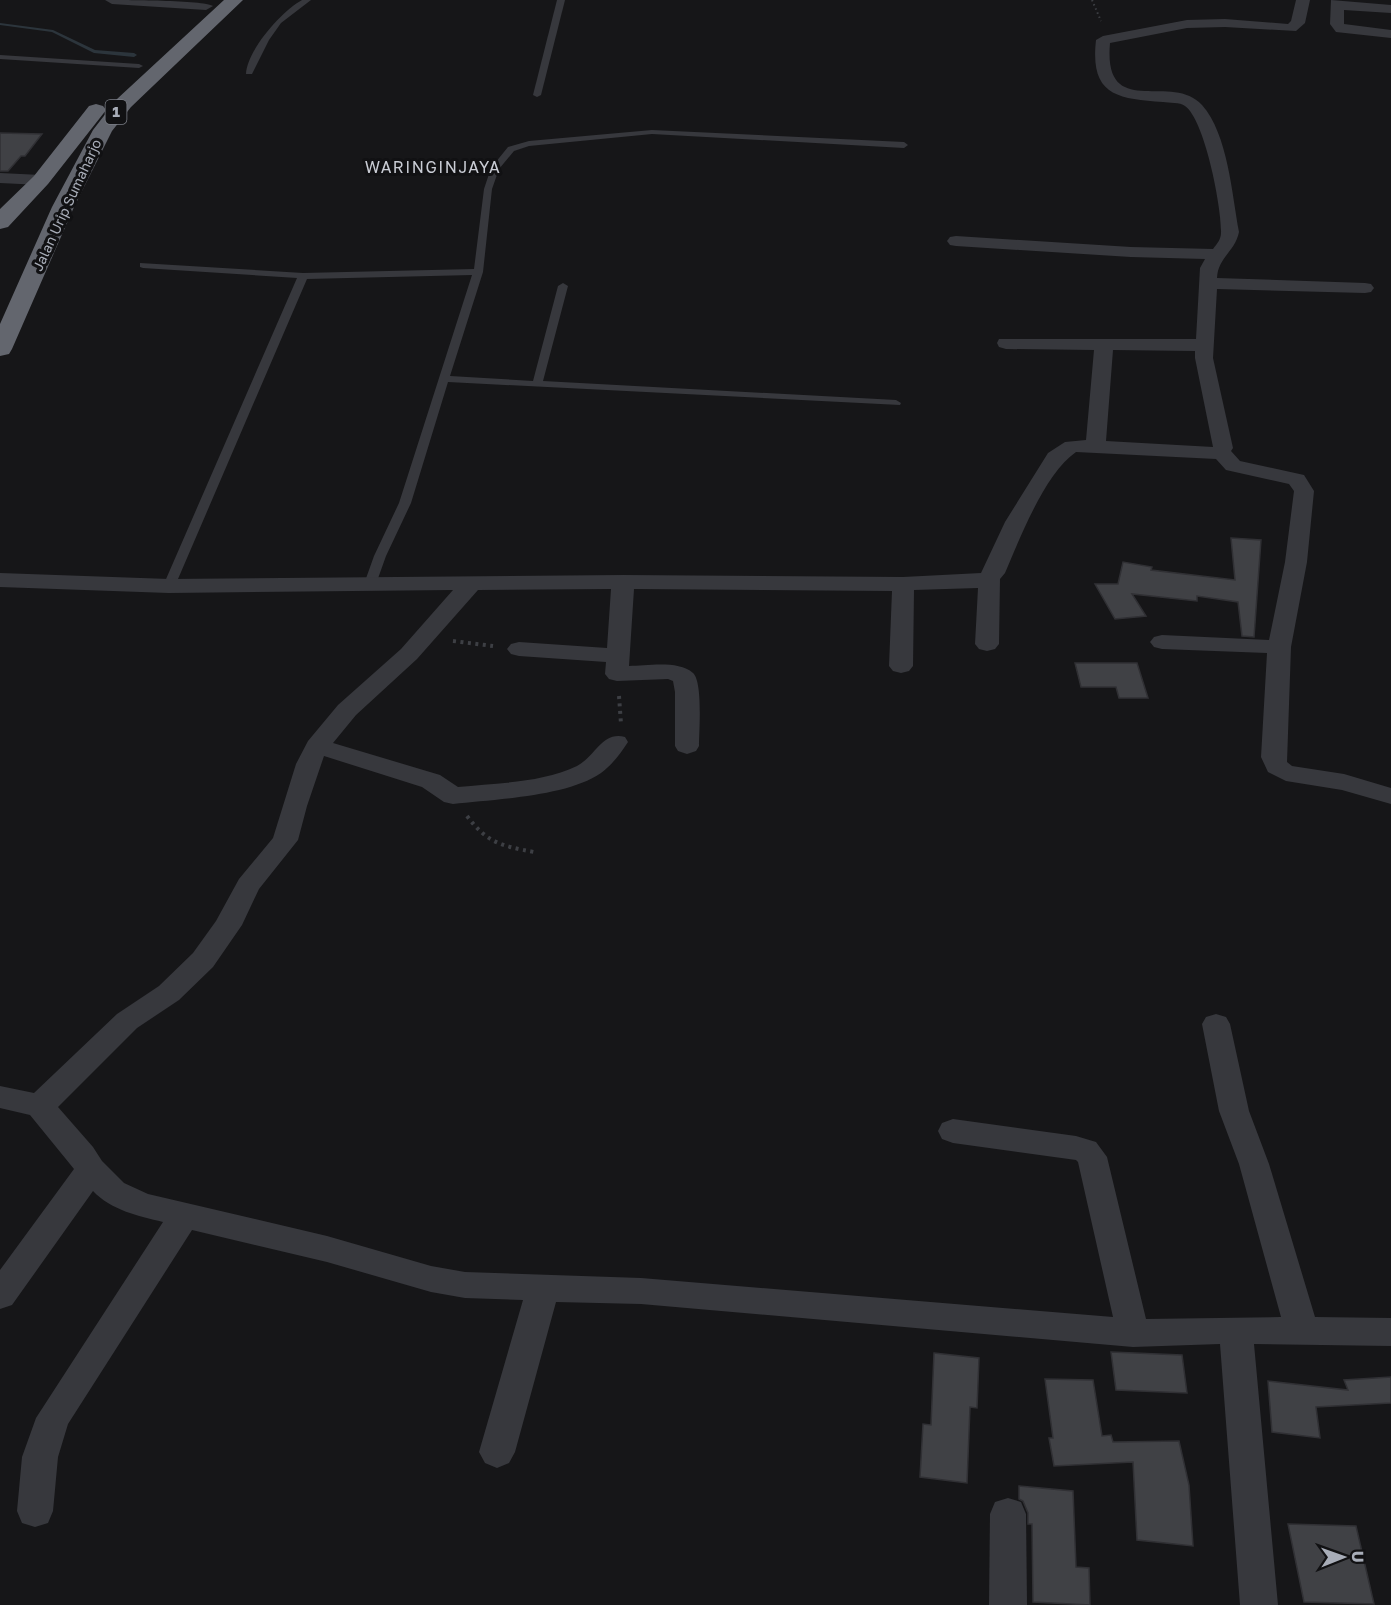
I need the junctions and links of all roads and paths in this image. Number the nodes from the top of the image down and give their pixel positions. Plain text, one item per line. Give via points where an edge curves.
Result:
1 (112, 0) edge
2 (234, 0) edge
3 (307, 0) edge
4 (561, 0) edge
5 (1303, 0) edge
6 (210, 3) edge
7 (1338, 3) edge
8 (1391, 9) edge
9 (1391, 34) edge
10 (0, 57) edge
11 (139, 66) junction
12 (249, 72) dead end
13 (537, 95) dead end
14 (904, 145) dead end
15 (0, 178) edge
16 (40, 180) junction
17 (0, 222) edge
18 (956, 241) dead end
19 (1218, 254) junction
20 (143, 265) dead end
21 (478, 272) junction
22 (303, 276) junction
23 (1208, 283) junction
24 (563, 286) dead end
25 (1365, 288) dead end
26 (1006, 343) dead end
27 (1104, 344) junction
28 (1204, 345) junction
29 (0, 348) edge
30 (446, 379) junction
31 (537, 384) junction
32 (896, 403) dead end
33 (1096, 446) junction
34 (1221, 452) junction
35 (989, 578) junction
36 (0, 580) edge
37 (623, 582) junction
38 (370, 584) junction
39 (471, 584) junction
40 (903, 584) junction
41 (169, 586) junction
42 (423, 638) junction
43 (1162, 642) dead end
44 (987, 644) dead end
45 (1279, 647) junction
46 (519, 649) joint
47 (618, 665) junction
48 (900, 666) dead end
49 (616, 742) joint
50 (317, 746) junction
51 (687, 746) dead end
52 (1383, 793) edge
53 (453, 796) junction
54 (534, 852) dead end
55 (1216, 1024) dead end
56 (0, 1097) edge
57 (40, 1106) junction
58 (953, 1131) dead end
59 (91, 1170) junction
60 (184, 1216) junction
61 (543, 1288) junction
62 (0, 1295) edge
63 (1236, 1330) junction
64 (1301, 1331) junction
65 (1391, 1332) edge
66 (1133, 1333) junction
67 (497, 1452) dead end
68 (35, 1511) dead end
69 (1008, 1514) dead end
70 (1008, 1605) edge
71 (1258, 1605) edge

1 - 6 street
2 - 29 highway, Jalan Urip Sumaharjo / 1 via 124,103 107,124 63,207
3 - 12 lane via 273,26
4 - 13 lane
5 - 19 street via 1298,23 1291,28 1187,24 1103,40 1103,70 1114,88 1136,97 1188,100 1214,141 1230,232 1227,245
6 - 11 highway, Jalan Urip Sumaharjo / 1
7 - 8 street
7 - 9 street via 1337,24 1341,29
10 - 11 lane
11 - 16 highway, Jalan Urip Sumaharjo / 1 via 103,101
14 - 21 lane via 652,132 511,148 495,168 488,189
15 - 16 street
16 - 17 highway, Jalan Urip Sumaharjo / 1
18 - 19 street
19 - 23 street via 1211,262
20 - 22 lane
21 - 22 lane
21 - 30 lane
22 - 41 lane
23 - 25 street
23 - 28 street
24 - 31 lane
26 - 27 street
27 - 28 street
27 - 33 street
28 - 34 street via 1206,378 1223,442
30 - 31 lane
30 - 38 lane via 405,503
31 - 32 lane
33 - 34 street
33 - 35 street via 1072,446 1055,457 1016,522
34 - 45 street via 1233,466 1297,480 1304,491 1296,562
35 - 40 street
35 - 44 street
36 - 41 street
37 - 39 street
37 - 40 street
37 - 47 street
38 - 39 street
38 - 41 street
39 - 42 street
40 - 48 street
42 - 46 path
42 - 50 street via 347,710
43 - 45 street
45 - 52 street via 1273,757 1279,770
46 - 47 street
47 - 49 path via 621,724
47 - 51 street via 684,677
49 - 53 street via 604,758 568,778
50 - 53 street via 431,781
50 - 57 street via 285,840 248,885 228,925 203,960 169,993 127,1021
53 - 54 path via 479,834 489,841
55 - 64 street via 1234,1111 1254,1164
56 - 57 street
57 - 59 street
58 - 66 street via 1076,1148 1092,1157
59 - 60 street via 113,1192 142,1205
59 - 62 street
60 - 61 street via 327,1249 431,1279 465,1285
60 - 68 street via 53,1418 40,1457
61 - 66 street via 641,1291
61 - 67 street
63 - 64 street
63 - 66 street
63 - 71 street
64 - 65 street
69 - 70 street

